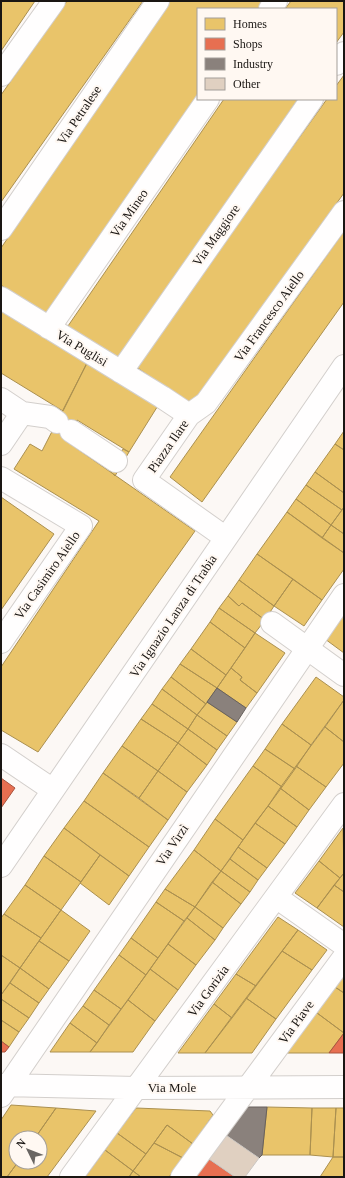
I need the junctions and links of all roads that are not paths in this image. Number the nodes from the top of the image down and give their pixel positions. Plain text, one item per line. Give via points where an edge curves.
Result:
1 (54, 1) edge
2 (158, 1) edge
3 (344, 53) edge
4 (337, 63) edge
5 (1, 75) edge
6 (207, 100) edge
7 (311, 100) edge
8 (344, 212) edge
9 (1, 229) edge
10 (1, 298) edge
11 (49, 328) junction
12 (344, 366) edge
13 (120, 372) junction
14 (162, 397) joint
15 (1, 399) edge
16 (22, 413) junction
17 (189, 415) junction
18 (1, 444) edge
19 (1, 478) edge
20 (144, 480) junction
21 (226, 538) junction
22 (344, 594) edge
23 (272, 623) dead end
24 (1, 642) edge
25 (306, 648) junction
26 (344, 675) edge
27 (1, 755) edge
28 (53, 790) junction
29 (344, 804) edge
30 (1, 866) edge
31 (276, 897) junction
32 (344, 945) edge
33 (344, 957) edge
34 (248, 1087) junction
35 (344, 1087) edge
36 (4, 1088) edge
37 (137, 1088) junction
38 (71, 1177) edge
39 (182, 1177) edge

1 - 5 street
2 - 9 street, Via Petralese
3 - 4 street
6 - 11 street, Via Mineo
7 - 13 street, Via Maggiore
8 - 17 street, Via Francesco Aiello via 206,403
10 - 11 street, Via Puglisi
11 - 13 street, Via Puglisi
12 - 21 street, Via Ignazio Lanza di Trabia
13 - 14 street, Via Puglisi
14 - 17 street, Piazza Ilare
15 - 16 street
16 - 18 street
16 - 20 street via 50,417
17 - 20 street, Piazza Ilare
19 - 24 street, Via Casimiro Aiello via 81,526
20 - 21 street, Piazza Ilare
21 - 28 street, Via Ignazio Lanza di Trabia
22 - 25 street, Via Virzì
23 - 25 street
25 - 26 street
25 - 36 street, Via Virzì
27 - 28 street
28 - 30 street, Via Ignazio Lanza di Trabia
29 - 31 street, Via Gorizia
31 - 32 street
31 - 37 street, Via Gorizia
33 - 34 street, Via Piave
34 - 35 street, Via Mole
34 - 37 street, Via Mole
34 - 39 street, Via Piave
36 - 37 street, Via Mole
37 - 38 street, Via Gorizia

